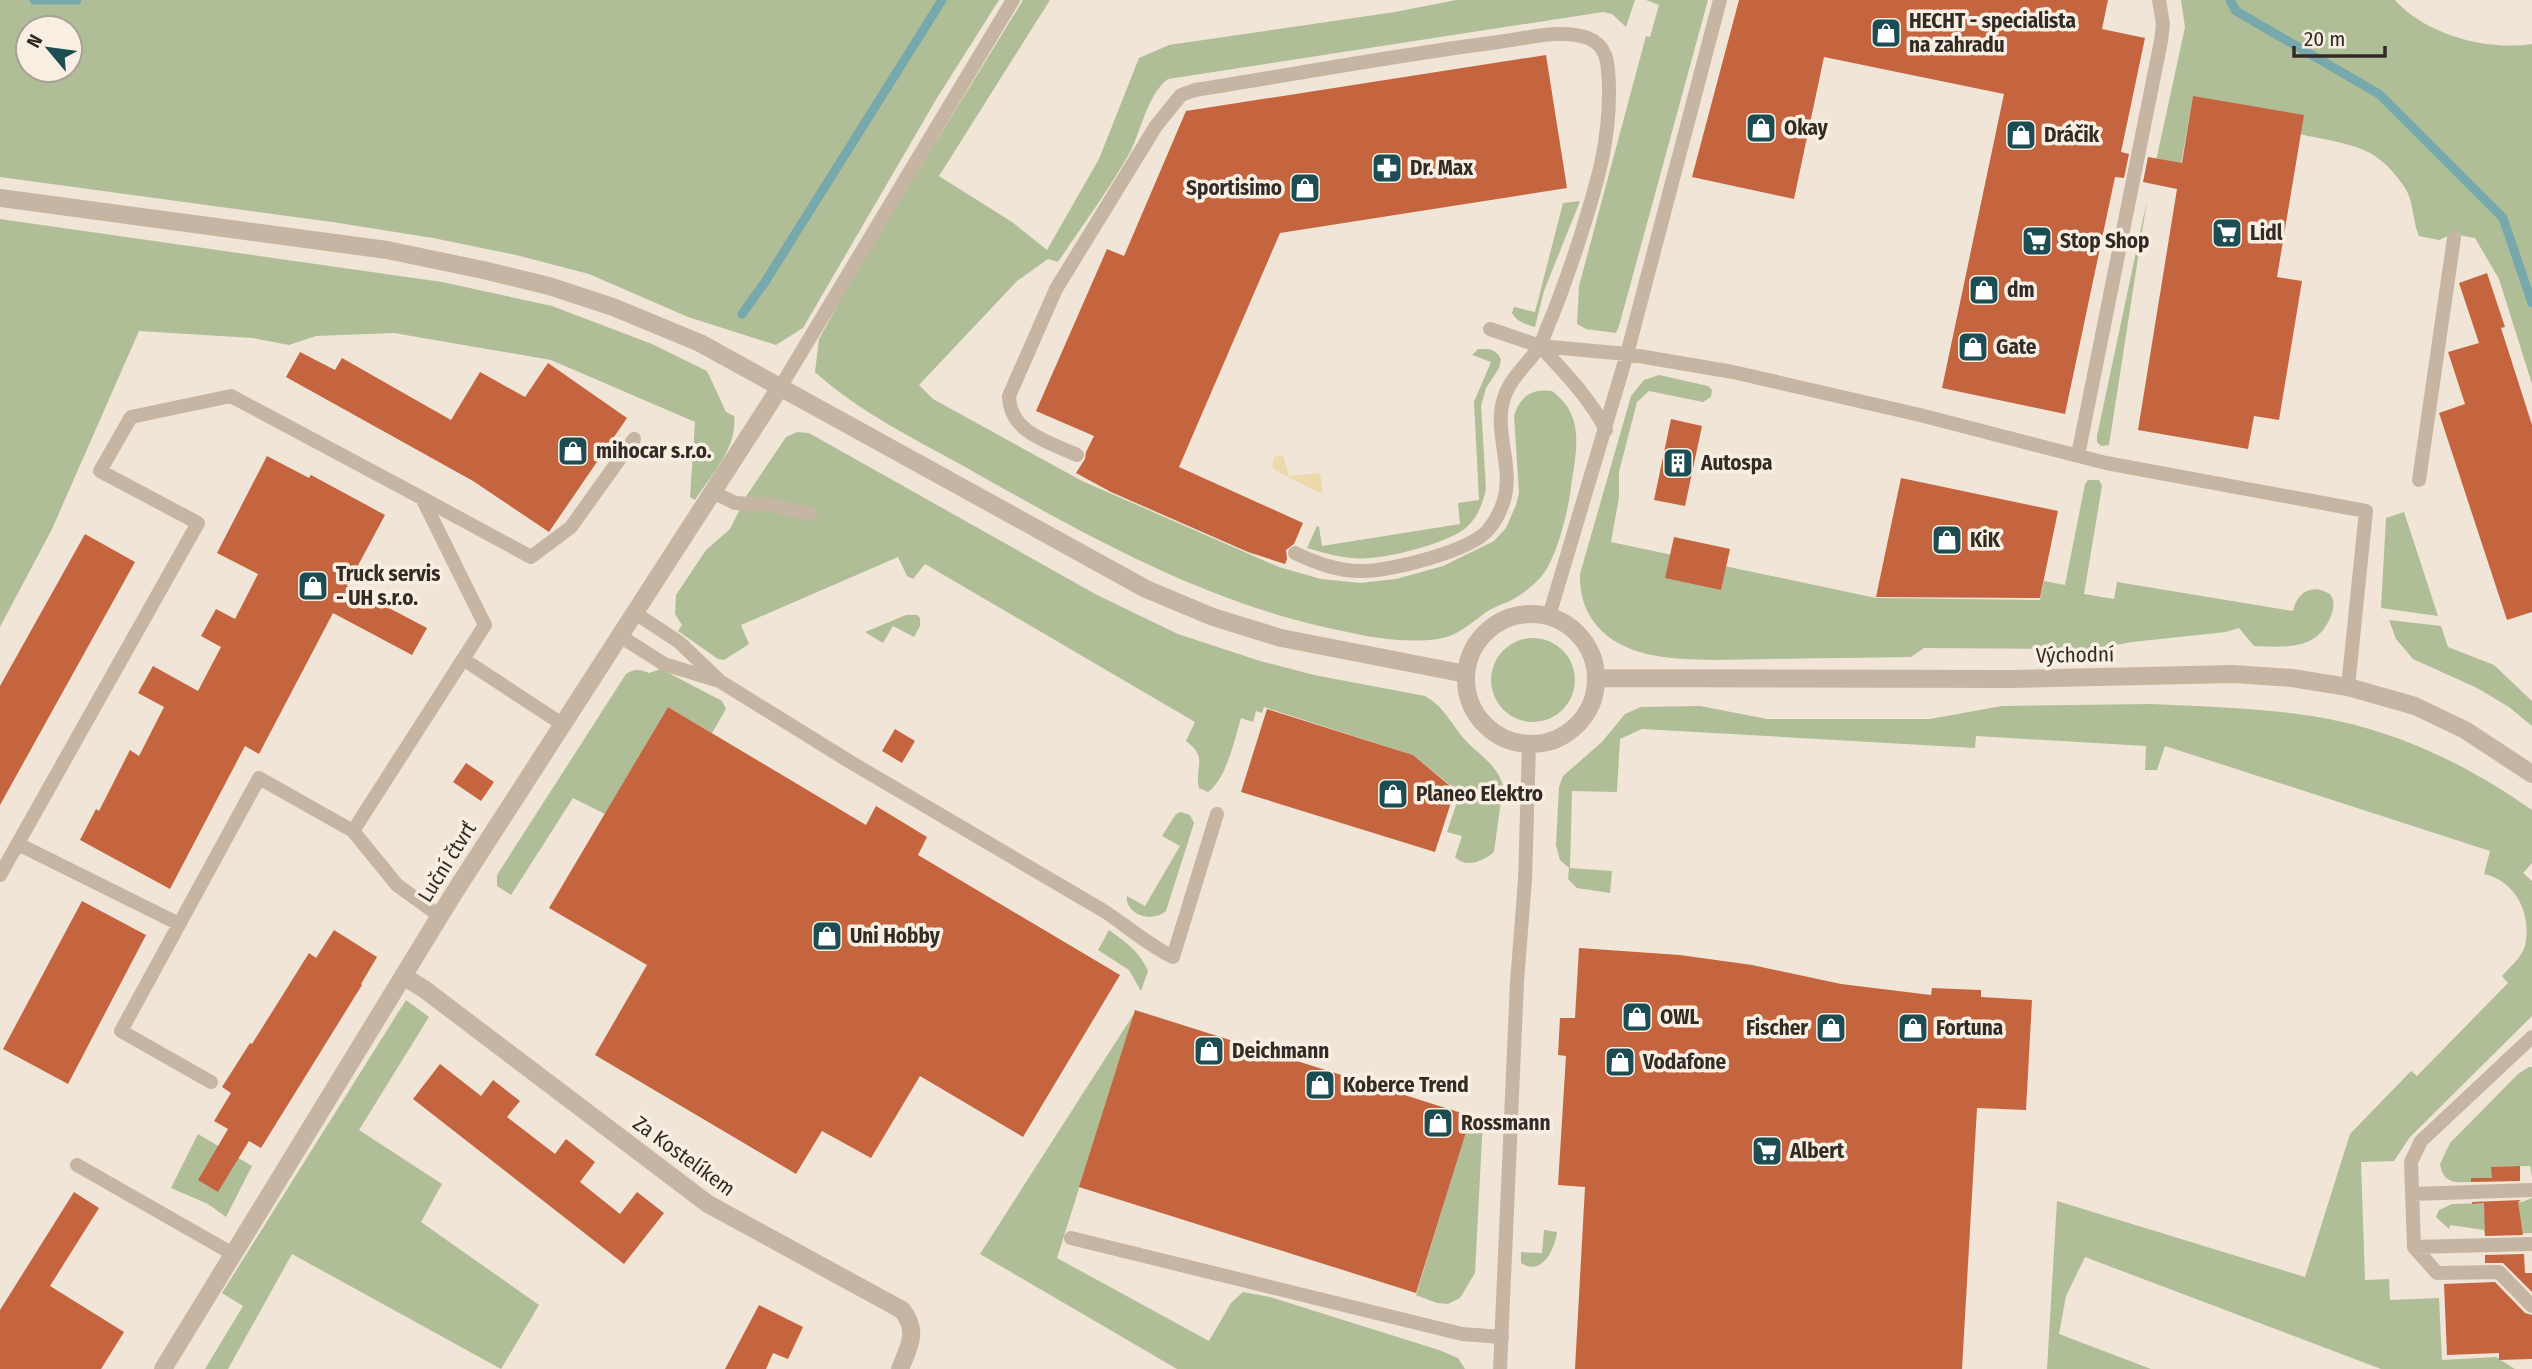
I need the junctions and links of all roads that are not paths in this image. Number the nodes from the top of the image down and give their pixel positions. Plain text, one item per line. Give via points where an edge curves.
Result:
1 (1013, 0) edge
2 (1720, 0) edge
3 (2160, 0) edge
4 (0, 198) edge
5 (2454, 238) dead end
6 (1490, 328) dead end
7 (1540, 345) junction
8 (1627, 354) junction
9 (781, 386) junction
10 (1606, 430) junction
11 (634, 439) dead end
12 (1077, 455) dead end
13 (2078, 455) junction
14 (2419, 480) dead end
15 (713, 492) junction
16 (422, 499) junction
17 (810, 514) dead end
18 (1296, 553) dead end
19 (635, 613) junction
20 (1549, 616) junction
21 (620, 636) junction
22 (463, 659) junction
23 (1466, 674) junction
24 (1597, 678) junction
25 (721, 682) junction
26 (2348, 687) junction
27 (562, 724) junction
28 (1529, 745) junction
29 (2532, 774) edge
30 (1217, 814) dead end
31 (353, 831) junction
32 (18, 844) junction
33 (0, 875) edge
34 (440, 916) junction
35 (179, 924) junction
36 (402, 976) junction
37 (2532, 1037) edge
38 (211, 1082) dead end
39 (77, 1165) dead end
40 (2532, 1190) edge
41 (2412, 1194) junction
42 (1070, 1238) dead end
43 (2532, 1244) edge
44 (2414, 1247) junction
45 (233, 1254) junction
46 (2532, 1306) edge
47 (1502, 1337) junction
48 (163, 1369) edge
49 (900, 1369) edge
50 (1500, 1369) edge

1 - 9 lane
2 - 8 lane
3 - 13 lane via 2161,41
4 - 9 street via 387,250 483,270 613,307 700,343
5 - 14 lane
6 - 7 lane
7 - 8 lane
7 - 10 lane via 1581,389
7 - 12 lane via 1564,286 1607,142 1608,60 1598,44 1587,38 1551,35 1195,90 1181,95 1156,126 1056,289 1009,396 1014,419 1029,433
7 - 18 lane via 1503,400 1507,484 1504,500 1487,531 1473,542 1386,570 1334,568
8 - 10 lane
8 - 13 lane via 1802,387
9 - 15 street, Luční čtvrť
9 - 23 street via 1146,589 1281,638
10 - 20 lane
11 - 16 lane via 571,527 531,557
13 - 26 lane via 2366,511
15 - 17 lane via 736,503
15 - 19 street, Luční čtvrť
16 - 22 lane via 485,625
16 - 32 lane via 231,396 131,417 100,471 198,523
19 - 21 street, Luční čtvrť
19 - 25 lane via 679,642
20 - 23 street via 1511,617 1493,625 1470,655
20 - 24 street via 1583,639
21 - 25 lane via 664,664
21 - 27 street, Luční čtvrť
22 - 27 lane
22 - 31 lane
23 - 28 street via 1470,703 1487,728
24 - 26 street, Východní via 2232,674
24 - 28 street via 1594,700 1569,733 1550,743
25 - 30 lane via 1173,957
26 - 29 street, Východní via 2415,706 2465,730
27 - 34 street, Luční čtvrť
28 - 47 lane
31 - 34 lane via 397,885
31 - 35 lane via 259,778
32 - 33 lane
32 - 35 lane
34 - 36 street, Luční čtvrť
35 - 38 lane via 121,1031
36 - 45 street, Luční čtvrť
36 - 49 street, Za Kostelíkem via 708,1204 902,1310 913,1328 913,1338
37 - 41 lane via 2421,1141 2411,1162
39 - 45 lane
40 - 41 lane
41 - 44 lane
42 - 47 lane via 1462,1334
43 - 44 lane
44 - 46 lane via 2437,1273 2499,1272
45 - 48 street, Luční čtvrť
47 - 50 lane

